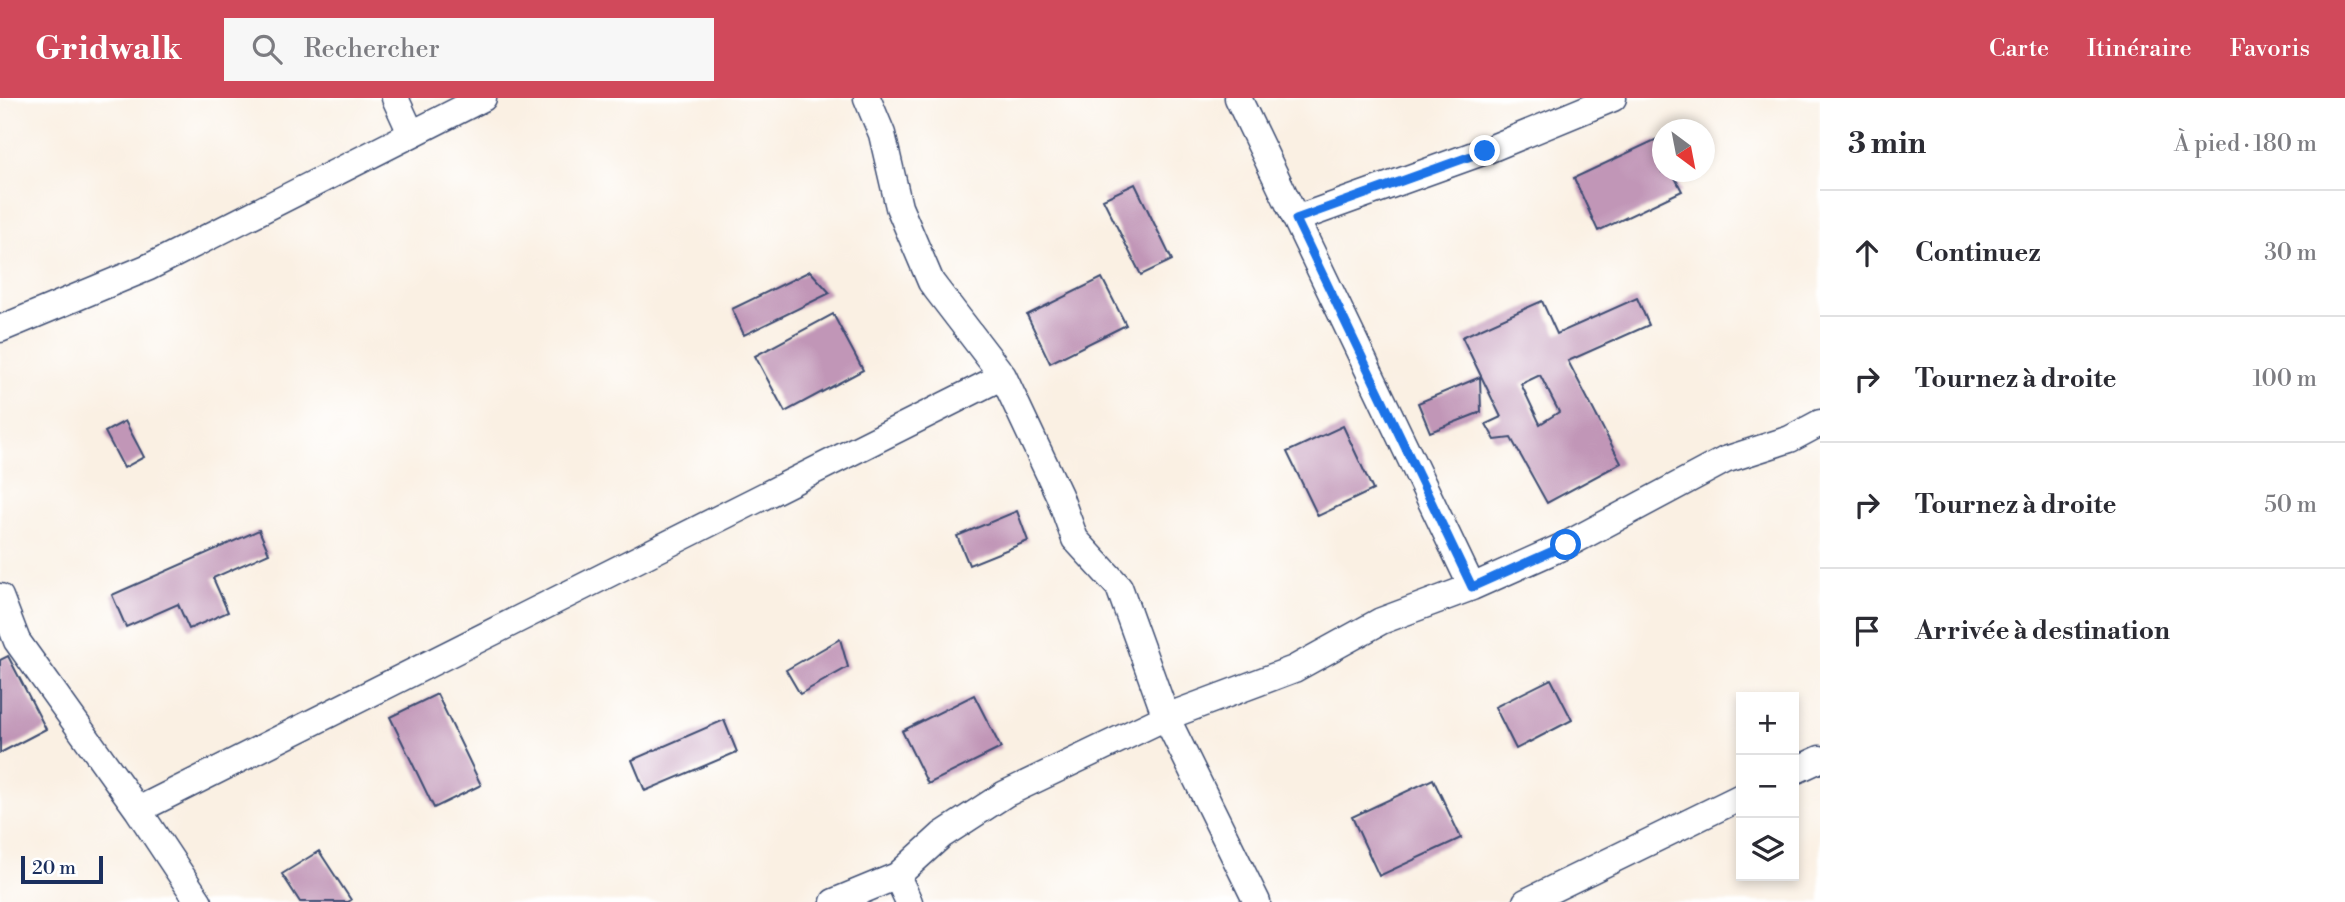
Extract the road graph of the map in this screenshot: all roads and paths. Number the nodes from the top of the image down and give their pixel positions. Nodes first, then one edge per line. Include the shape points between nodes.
1 (395, 98) edge
2 (482, 98) edge
3 (867, 98) edge
4 (1238, 98) edge
5 (1613, 98) edge
6 (411, 133) junction
7 (1296, 219) junction
8 (0, 329) edge
9 (1003, 376) junction
10 (1820, 423) edge
11 (1472, 587) junction
12 (0, 597) edge
13 (1166, 717) junction
14 (1820, 759) edge
15 (1799, 769) edge
16 (1736, 799) edge
17 (138, 810) junction
18 (897, 876) junction
19 (199, 902) edge
20 (834, 902) edge
21 (909, 902) edge
22 (1257, 902) edge
23 (1526, 902) edge

1 - 6 street
2 - 6 street
3 - 9 street via 882,134 899,207 931,282
4 - 7 street
5 - 7 street via 1485,151
6 - 8 street via 149,268
7 - 11 street
9 - 13 street via 1075,539 1119,587
9 - 17 street
10 - 11 street via 1790,439 1725,460 1566,545
11 - 13 street via 1381,621 1294,669
12 - 17 street via 17,641
13 - 18 street via 1005,794 942,835
13 - 22 street
14 - 15 street
16 - 23 street
17 - 19 street
18 - 20 street
18 - 21 street

